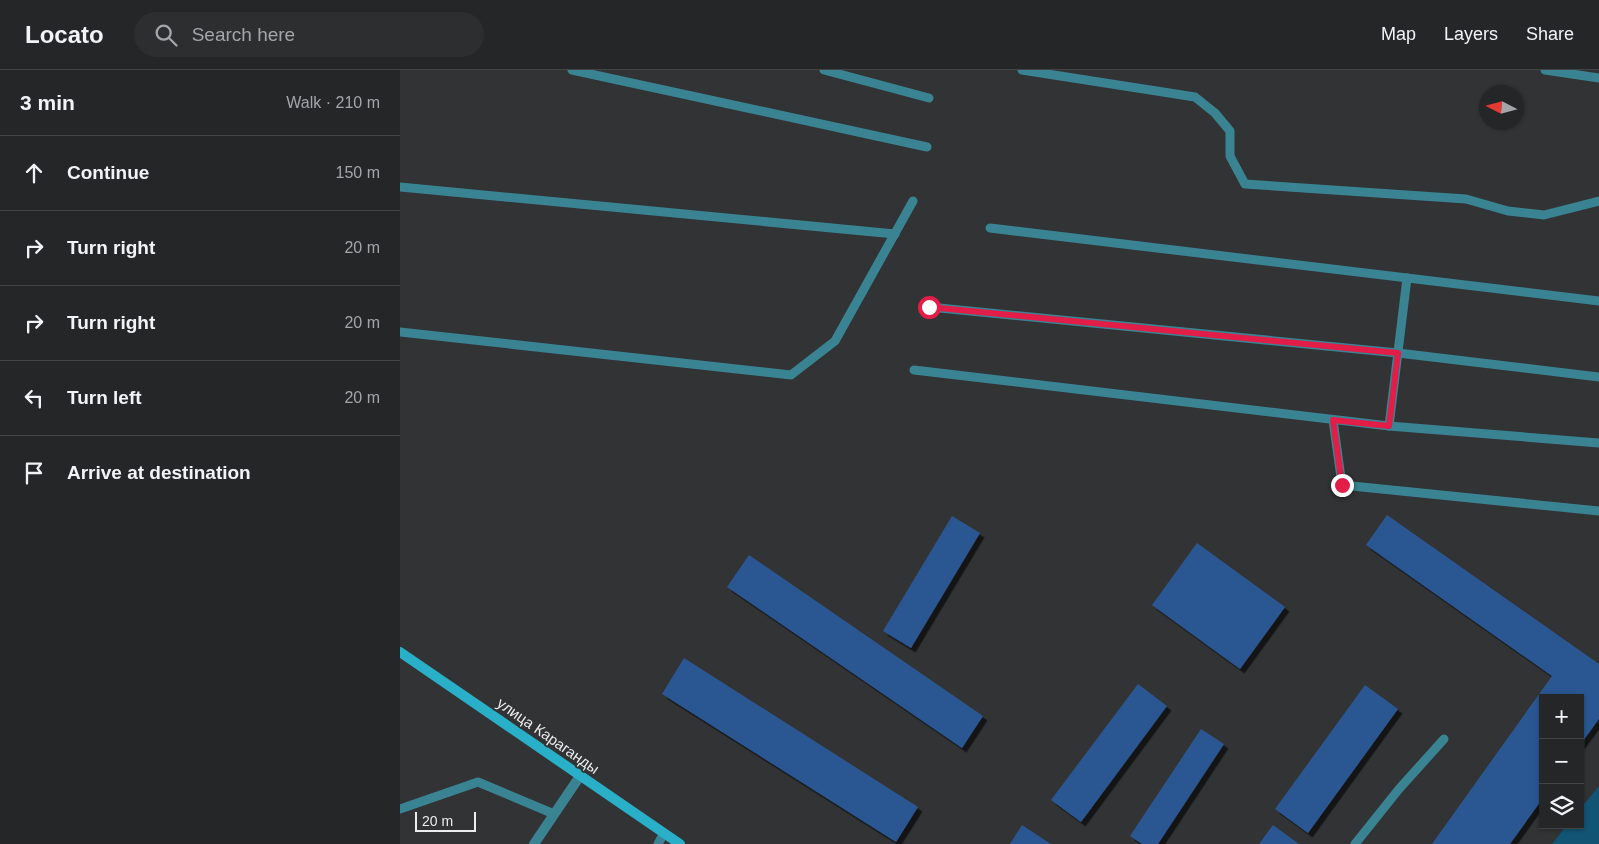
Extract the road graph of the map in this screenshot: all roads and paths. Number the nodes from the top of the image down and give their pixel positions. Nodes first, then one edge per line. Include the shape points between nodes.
1 (572, 70) edge
2 (824, 70) edge
3 (1022, 70) edge
4 (1545, 70) edge
5 (1599, 78) edge
6 (929, 98) dead end
7 (927, 147) dead end
8 (400, 187) edge
9 (913, 201) dead end
10 (1599, 201) edge
11 (990, 228) dead end
12 (895, 234) junction
13 (1407, 278) junction
14 (1599, 301) edge
15 (929, 307) dead end
16 (400, 332) edge
17 (1398, 353) junction
18 (914, 370) dead end
19 (1599, 377) edge
20 (1333, 420) junction
21 (1389, 426) junction
22 (1599, 443) edge
23 (1599, 512) edge
24 (400, 652) edge
25 (1444, 739) dead end
26 (580, 776) junction
27 (400, 809) edge
28 (554, 814) junction
29 (664, 833) junction
30 (534, 844) edge
31 (658, 844) edge
32 (680, 844) edge
33 (1355, 844) edge

1 - 7 lane
2 - 6 lane
3 - 10 lane via 1195,97 1230,131 1230,156 1245,184 1466,199 1508,211 1544,215
4 - 5 lane
8 - 12 lane
9 - 12 lane
11 - 13 lane
12 - 16 lane via 835,341 791,375
13 - 14 lane
13 - 17 lane
15 - 17 lane
17 - 19 lane
17 - 21 lane
18 - 20 lane
20 - 21 lane
20 - 23 lane via 1342,485
21 - 22 lane
24 - 26 main road, улица Караганды
25 - 33 lane
26 - 28 street
26 - 29 main road, улица Караганды
27 - 28 lane via 478,782
28 - 30 street
29 - 31 lane
29 - 32 main road, улица Караганды

